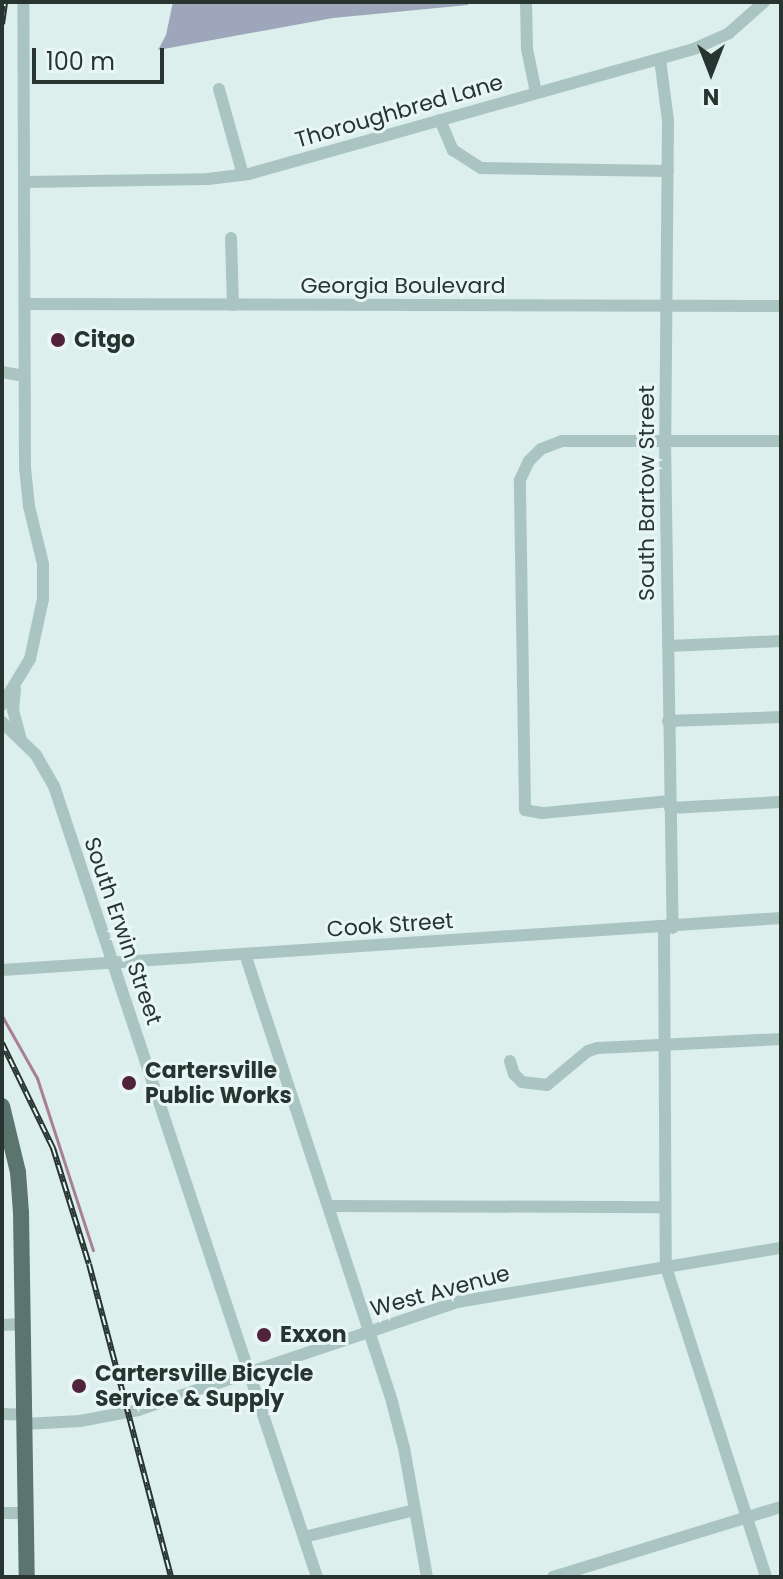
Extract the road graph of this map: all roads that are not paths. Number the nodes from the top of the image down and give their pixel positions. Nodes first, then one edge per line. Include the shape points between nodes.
1 (23, 2) edge
2 (526, 2) edge
3 (764, 2) edge
4 (660, 59) junction
5 (219, 89) dead end
6 (536, 93) junction
7 (440, 120) junction
8 (668, 171) junction
9 (243, 175) junction
10 (25, 182) junction
11 (231, 238) dead end
12 (25, 304) junction
13 (233, 305) junction
14 (668, 306) junction
15 (781, 306) edge
16 (2, 372) edge
17 (24, 376) junction
18 (665, 441) junction
19 (781, 441) edge
20 (781, 641) edge
21 (668, 646) junction
22 (16, 686) junction
23 (2, 705) edge
24 (781, 717) edge
25 (668, 721) junction
26 (2, 722) edge
27 (2, 736) edge
28 (21, 740) junction
29 (781, 802) edge
30 (670, 804) junction
31 (781, 918) edge
32 (669, 928) junction
33 (245, 954) junction
34 (114, 964) junction
35 (2, 970) edge
36 (781, 1039) edge
37 (664, 1045) junction
38 (510, 1061) dead end
39 (2, 1106) edge
40 (330, 1206) junction
41 (664, 1207) junction
42 (781, 1248) edge
43 (666, 1267) junction
44 (23, 1324) junction
45 (2, 1325) edge
46 (369, 1330) junction
47 (249, 1372) junction
48 (2, 1414) edge
49 (25, 1419) junction
50 (781, 1507) edge
51 (415, 1510) junction
52 (2, 1513) edge
53 (26, 1513) junction
54 (747, 1517) junction
55 (304, 1537) junction
56 (27, 1577) edge
57 (317, 1577) edge
58 (427, 1577) edge
59 (553, 1577) edge
60 (766, 1577) edge

1 - 10 street
2 - 6 street via 527,49
3 - 4 street, Thoroughbred Lane via 721,38
4 - 6 street, Thoroughbred Lane
4 - 8 street, South Bartow Street via 667,93
5 - 9 street
6 - 7 street, Thoroughbred Lane
7 - 8 street via 453,150 481,168
7 - 9 street, Thoroughbred Lane
8 - 14 street, South Bartow Street
9 - 10 street, Thoroughbred Lane
10 - 12 street
11 - 13 street
12 - 13 street, Georgia Boulevard
12 - 17 street
13 - 14 street, Georgia Boulevard
14 - 15 street, Georgia Boulevard
14 - 18 street, South Bartow Street
16 - 17 street
17 - 22 street via 25,482 43,564 43,599 36,643
18 - 19 street
18 - 21 street, South Bartow Street
18 - 30 street via 562,441 541,449 520,480 525,810
20 - 21 street
21 - 25 street, South Bartow Street
22 - 23 street
22 - 28 street via 13,717
24 - 25 street
25 - 30 street, South Bartow Street
26 - 28 street, South Erwin Street
27 - 28 street
28 - 34 street, South Erwin Street via 51,779
29 - 30 street
30 - 32 street, South Bartow Street
31 - 32 street, Cook Street
32 - 33 street, Cook Street
32 - 37 street, South Bartow Street
33 - 34 street, Cook Street
33 - 40 street
34 - 35 street, Cook Street
34 - 47 street, South Erwin Street
36 - 37 street
37 - 38 street via 588,1051 547,1085 522,1082
37 - 41 street, South Bartow Street
39 - 44 main road via 20,1191
40 - 41 street
40 - 46 street
41 - 43 street, South Bartow Street
42 - 43 street, West Avenue
43 - 46 street, West Avenue via 471,1299
43 - 54 street, South Bartow Street
44 - 45 street
44 - 49 main road
46 - 47 street, West Avenue
46 - 51 street via 401,1433
47 - 49 street, West Avenue via 127,1413 80,1421
47 - 55 street, South Erwin Street
48 - 49 street, West Avenue
49 - 53 main road
50 - 54 street
51 - 55 street
51 - 58 street
52 - 53 street
53 - 56 main road
54 - 59 street
54 - 60 street, South Bartow Street
55 - 57 street, South Erwin Street

